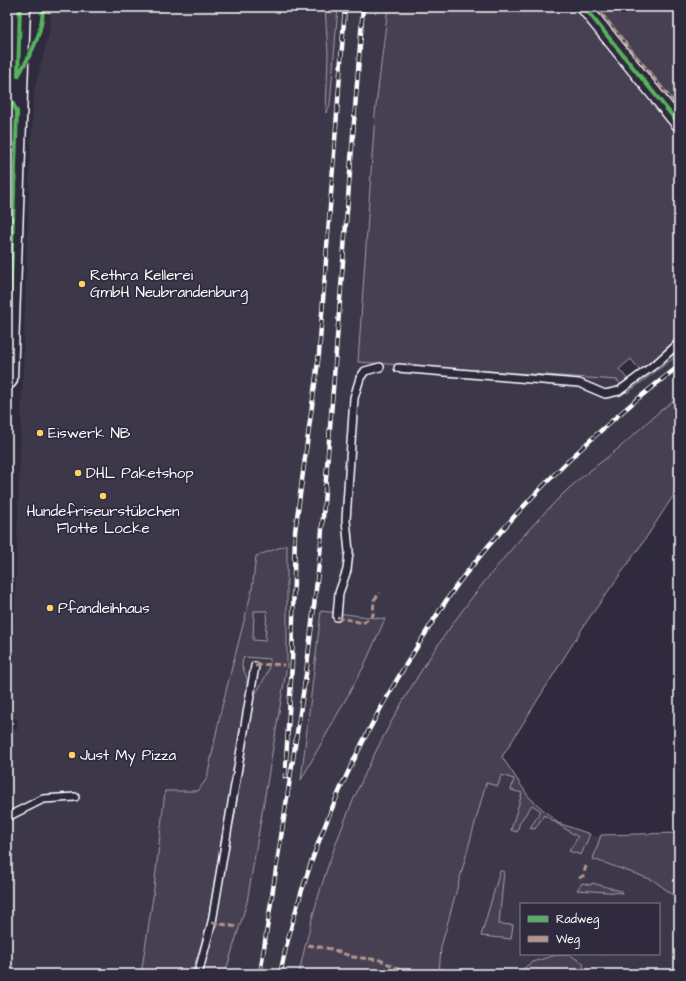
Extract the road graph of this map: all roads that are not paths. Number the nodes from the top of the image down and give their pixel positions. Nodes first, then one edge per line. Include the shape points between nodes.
1 (20, 7) edge
2 (584, 7) edge
3 (679, 124) edge
4 (679, 343) edge
5 (380, 367) dead end
6 (398, 368) dead end
7 (7, 379) edge
8 (337, 617) dead end
9 (255, 666) dead end
10 (75, 797) dead end
11 (7, 817) edge
12 (198, 974) edge

1 - 7 main road
2 - 3 street
4 - 6 lane via 625,388 604,394 579,383
5 - 8 lane via 365,371 354,398 346,520 349,552 347,570 339,593
9 - 12 lane via 212,922
10 - 11 lane via 43,799

